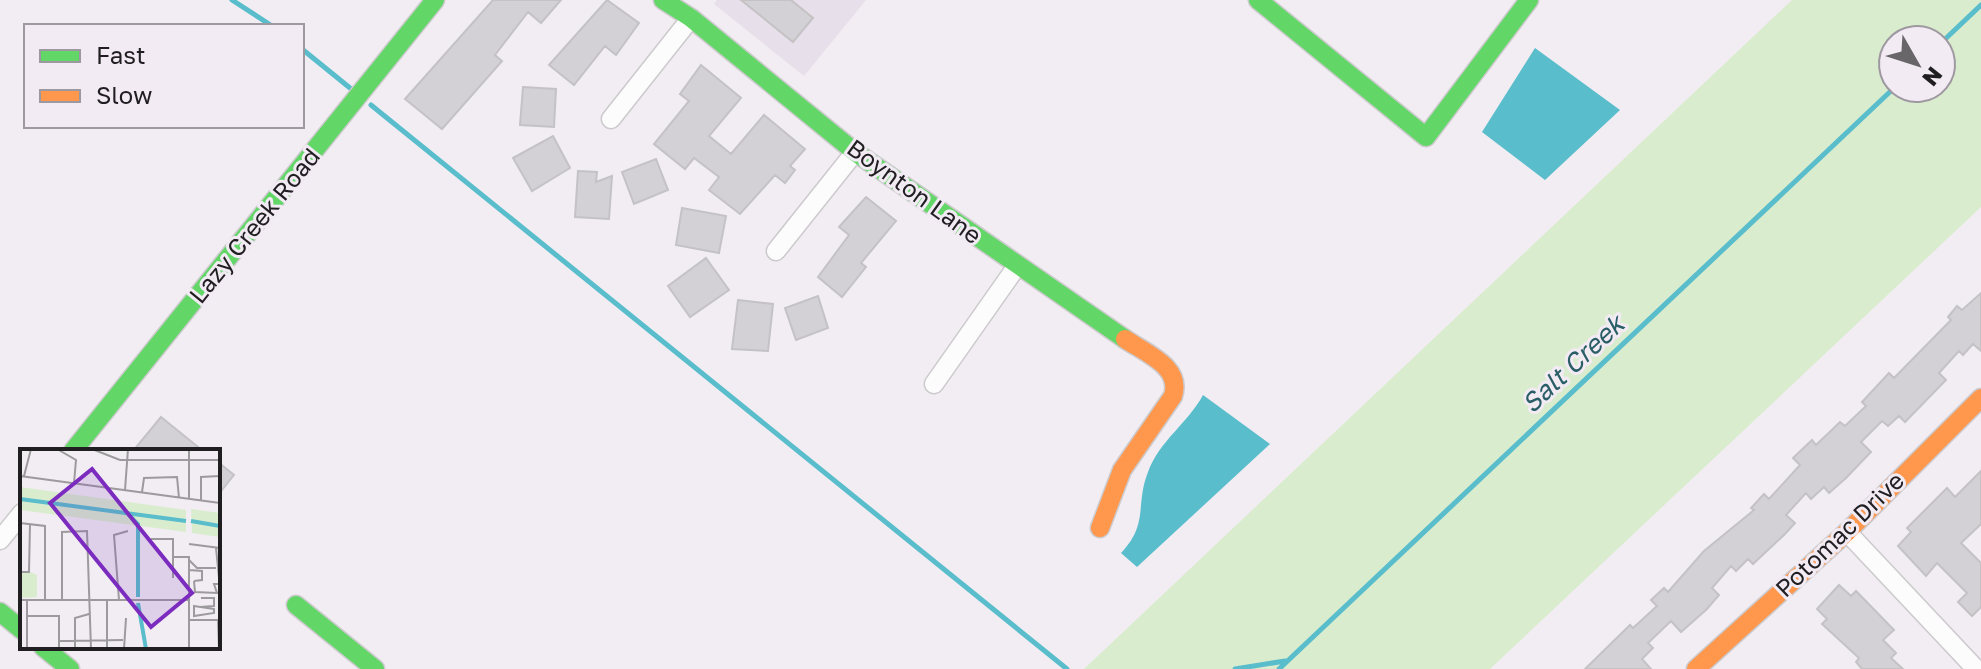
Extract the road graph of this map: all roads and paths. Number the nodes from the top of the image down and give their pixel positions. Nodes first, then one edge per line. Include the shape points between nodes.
1 (435, 0) edge
2 (663, 0) edge
3 (1529, 0) edge
4 (1267, 3) edge
5 (691, 18) junction
6 (611, 119) dead end
7 (855, 152) junction
8 (776, 251) dead end
9 (1017, 266) junction
10 (934, 384) dead end
11 (1981, 398) edge
12 (75, 449) edge
13 (20, 515) edge
14 (1100, 528) dead end
15 (1847, 532) junction
16 (0, 540) edge
17 (296, 605) dead end
18 (0, 612) edge
19 (20, 628) edge
20 (45, 649) edge
21 (70, 669) edge
22 (375, 669) edge
23 (1696, 669) edge
24 (1976, 669) edge

1 - 12 street, Lazy Creek Road
2 - 5 street, Boynton Lane
3 - 4 street via 1426,137
5 - 6 street
5 - 7 street, Boynton Lane
7 - 8 street
7 - 9 street, Boynton Lane
9 - 10 street
9 - 14 street, Boynton Lane via 1173,372 1177,383 1122,470
11 - 15 street, Potomac Drive
13 - 16 street
15 - 23 street, Potomac Drive
15 - 24 street
17 - 22 street
18 - 19 street
20 - 21 street

